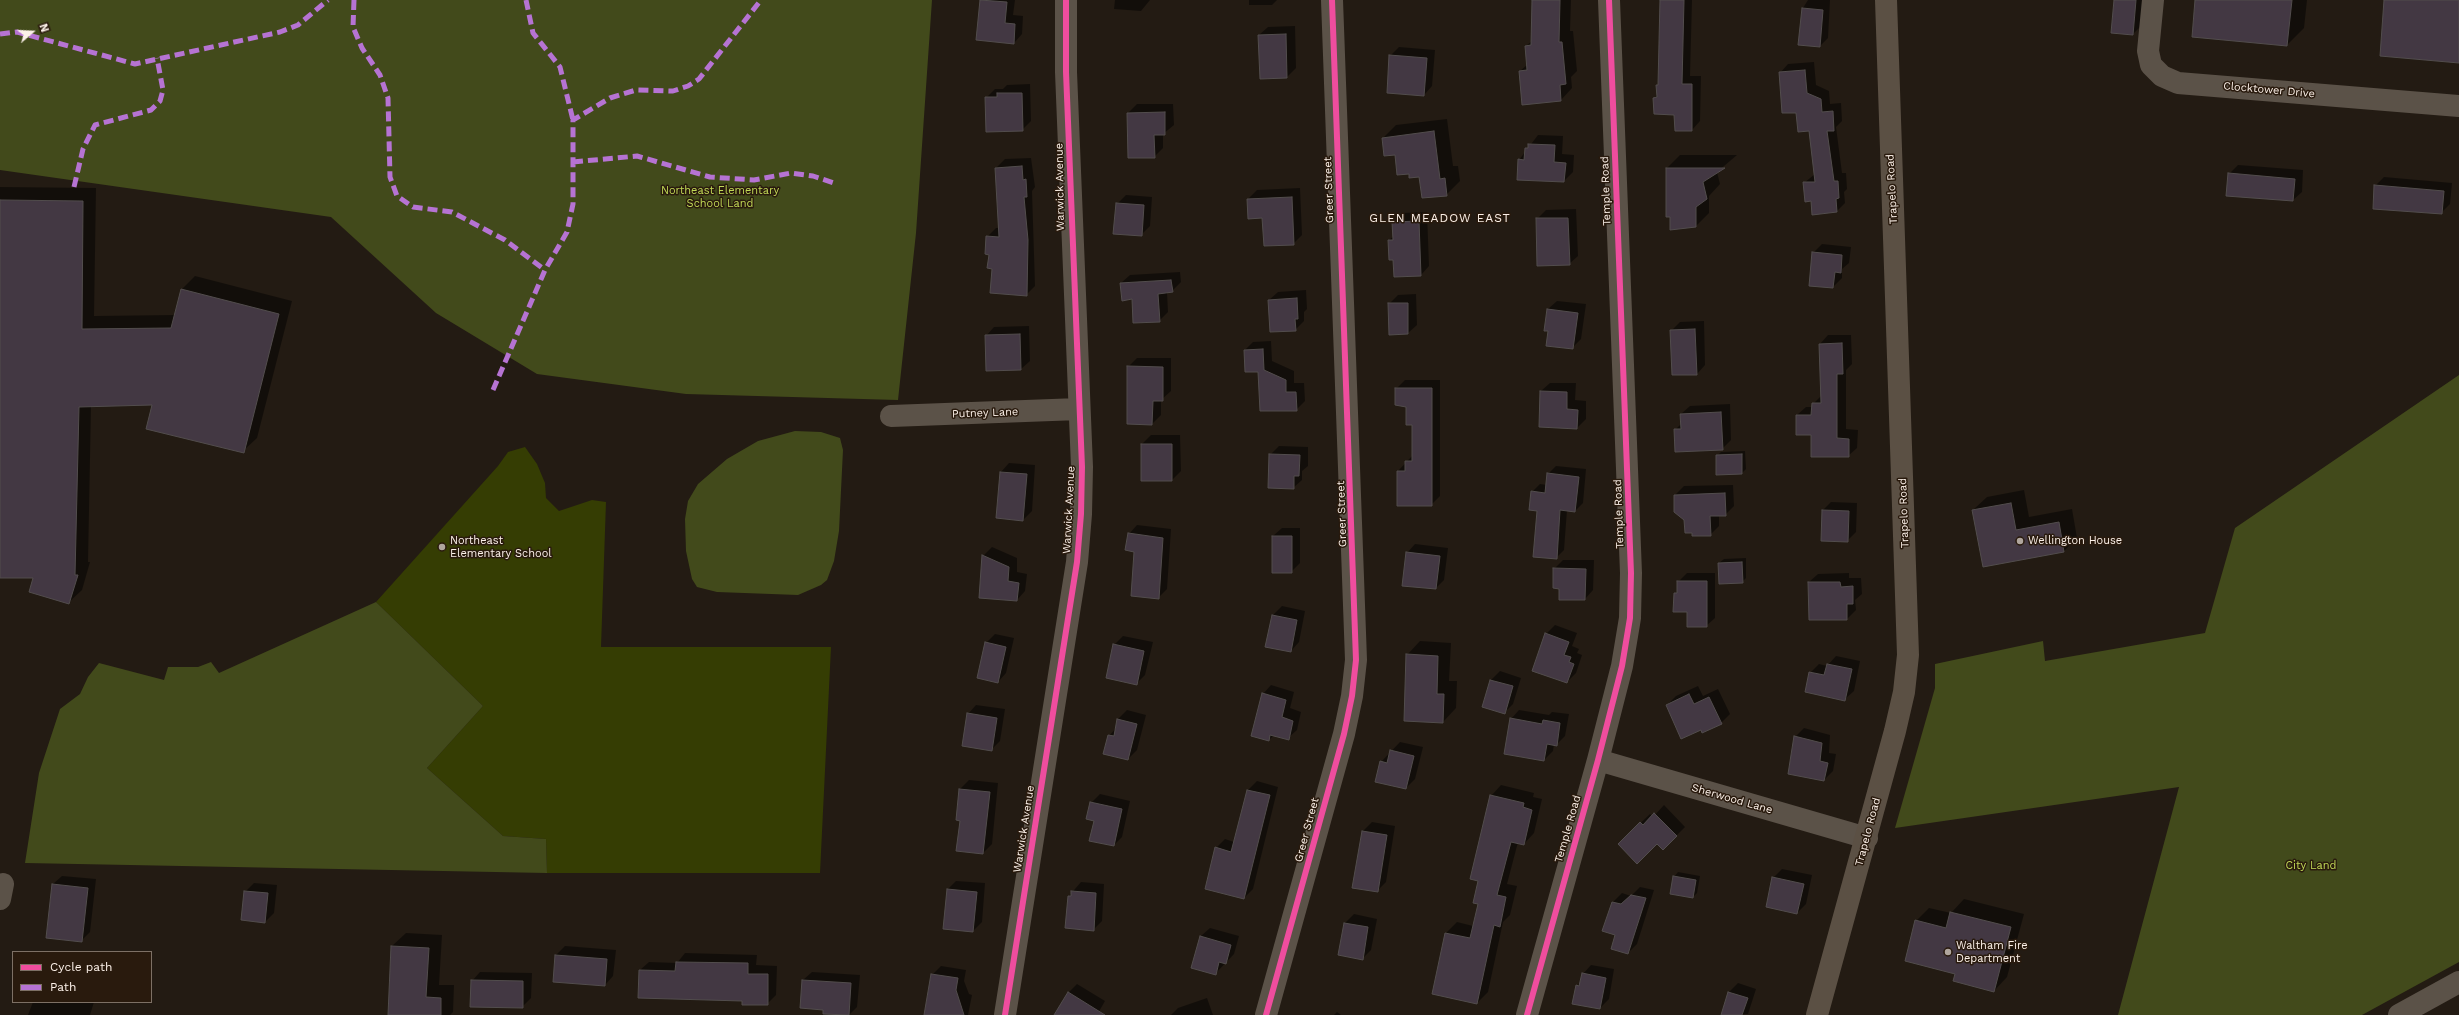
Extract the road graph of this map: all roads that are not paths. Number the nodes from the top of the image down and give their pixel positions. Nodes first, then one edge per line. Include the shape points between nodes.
1 (1066, 0) edge
2 (1332, 0) edge
3 (1609, 0) edge
4 (1886, 0) edge
5 (2153, 0) edge
6 (2459, 106) edge
7 (1079, 409) junction
8 (890, 416) dead end
9 (1598, 760) junction
10 (1867, 838) junction
11 (2459, 982) edge
12 (1005, 1015) edge
13 (1266, 1015) edge
14 (1527, 1015) edge
15 (1817, 1015) edge
16 (2399, 1015) edge

1 - 7 street, Warwick Avenue via 1066,72
2 - 13 street, Greer Street via 1356,660 1344,734
3 - 9 street, Temple Road via 1631,573 1630,618 1622,666
4 - 10 main road, Trapelo Road via 1908,655 1904,692
5 - 6 street, Clocktower Drive via 2148,51 2151,65 2162,76 2178,83
7 - 8 street, Putney Lane
7 - 12 street, Warwick Avenue via 1082,467 1077,562
9 - 10 street, Sherwood Lane
9 - 14 street, Temple Road
10 - 15 main road, Trapelo Road
11 - 16 street

